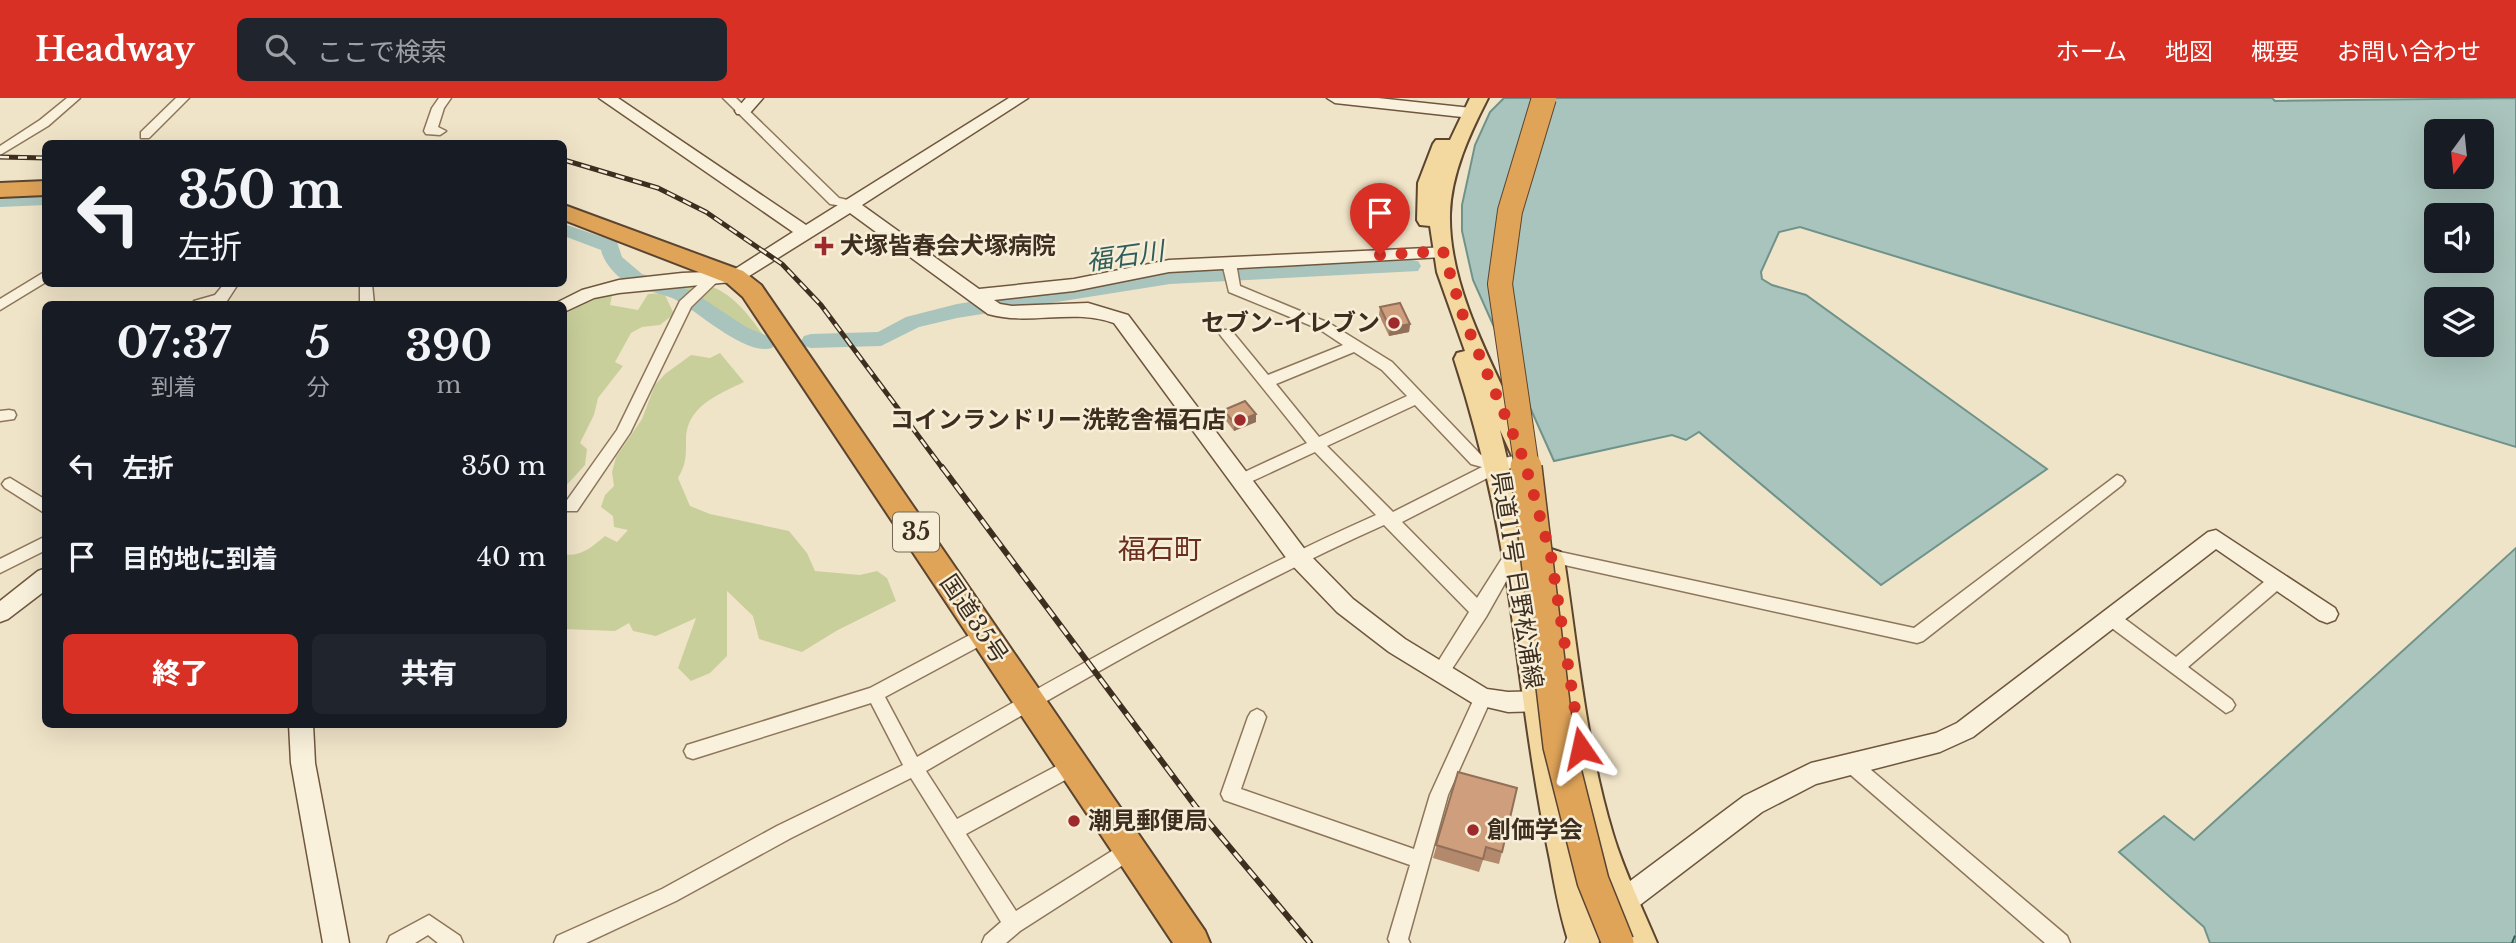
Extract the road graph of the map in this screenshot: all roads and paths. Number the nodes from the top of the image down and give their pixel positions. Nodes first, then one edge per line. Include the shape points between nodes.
1 (74, 98) edge
2 (183, 98) edge
3 (445, 98) edge
4 (607, 98) edge
5 (729, 98) edge
6 (755, 98) edge
7 (1020, 98) edge
8 (1335, 98) edge
9 (1544, 98) edge
10 (1467, 105) edge
11 (743, 111) junction
12 (440, 131) dead end
13 (145, 135) dead end
14 (3, 149) edge
15 (42, 188) edge
16 (0, 190) edge
17 (851, 205) junction
18 (567, 213) edge
19 (805, 232) junction
20 (1437, 252) junction
21 (1231, 271) junction
22 (726, 277) junction
23 (42, 278) edge
24 (974, 296) junction
25 (0, 305) edge
26 (567, 305) edge
27 (1226, 333) dead end
28 (1356, 345) junction
29 (1266, 382) junction
30 (1418, 397) junction
31 (1318, 446) junction
32 (1524, 460) junction
33 (1499, 465) junction
34 (1241, 480) junction
35 (2117, 481) dead end
36 (10, 484) dead end
37 (42, 505) edge
38 (571, 507) dead end
39 (1390, 521) junction
40 (42, 544) edge
41 (1517, 549) junction
42 (1551, 556) junction
43 (1298, 557) junction
44 (0, 567) edge
45 (42, 580) edge
46 (2278, 580) junction
47 (1480, 612) junction
48 (0, 613) edge
49 (2327, 614) dead end
50 (2111, 618) junction
51 (985, 635) junction
52 (2176, 667) junction
53 (1440, 673) junction
54 (875, 694) junction
55 (1483, 697) junction
56 (1031, 701) junction
57 (1537, 701) junction
58 (1572, 701) junction
59 (2226, 705) dead end
60 (1257, 717) dead end
61 (301, 728) edge
62 (693, 751) dead end
63 (1851, 764) junction
64 (1072, 767) junction
65 (914, 768) junction
66 (953, 831) junction
67 (1130, 850) junction
68 (1421, 860) junction
69 (1623, 902) junction
70 (1013, 924) junction
71 (1582, 942) edge
72 (336, 943) edge
73 (397, 943) edge
74 (453, 943) edge
75 (565, 943) edge
76 (992, 943) edge
77 (1193, 943) edge
78 (1400, 943) edge
79 (1618, 943) edge
80 (1642, 943) edge
81 (2060, 943) edge

1 - 14 street
2 - 13 street
3 - 12 street via 430,131
4 - 19 street
5 - 11 street
6 - 11 street
7 - 17 street
8 - 10 street
9 - 79 highway, bridge via 1508,208 1500,284 1533,513 1559,746 1593,881
10 - 20 main road, 県道11号 日野松浦線 via 1428,183 1426,209
11 - 17 street via 835,201
15 - 16 highway
17 - 19 street
17 - 24 street
18 - 22 highway, 国道35号 / 35
19 - 22 street
20 - 21 street
20 - 32 main road, 県道11号 日野松浦線
20 - 33 main road, 県道11号 日野松浦線 via 1439,289
21 - 24 street via 1169,266 1074,285
21 - 28 street via 1234,289 1324,326
22 - 26 street via 589,294
22 - 38 street via 691,300 623,433
22 - 51 highway, 国道35号 / 35 via 752,291 771,317
23 - 25 street
24 - 34 street via 995,310 1011,313 1086,307 1121,319
27 - 29 street
28 - 29 street
28 - 30 street via 1387,366
29 - 31 street
30 - 31 street
30 - 33 street via 1476,460
31 - 34 street
31 - 39 street
32 - 33 street
32 - 42 main road, 県道11号 日野松浦線
33 - 39 street
33 - 41 main road, 県道11号 日野松浦線
34 - 43 street
35 - 42 street via 1917,636
36 - 37 street
39 - 43 street via 1383,519
39 - 47 street
40 - 44 street
41 - 47 street
41 - 57 main road, 県道11号 日野松浦線
42 - 58 main road, 県道11号 日野松浦線
43 - 53 street via 1354,615
43 - 56 street
45 - 48 street
46 - 49 street
46 - 50 street via 2216,538
46 - 52 street
47 - 53 street
50 - 52 street
50 - 63 street via 1965,730 1940,742
51 - 54 street
51 - 56 highway, 国道35号 / 35
52 - 59 street
53 - 55 street
54 - 62 street
54 - 65 street
55 - 57 street
55 - 68 street via 1439,795
56 - 64 highway, 国道35号 / 35
56 - 65 street
57 - 58 street
57 - 71 main road, 県道11号 日野松浦線 via 1552,808
58 - 69 main road, 県道11号 日野松浦線 via 1594,818
60 - 68 street via 1230,794
61 - 72 street via 303,763
63 - 69 street via 1811,774 1753,804
63 - 81 street
64 - 66 street
64 - 67 highway, 国道35号 / 35
65 - 66 street
65 - 75 street via 669,895
66 - 70 street
67 - 70 street
67 - 77 highway, 国道35号 / 35
68 - 78 street
69 - 71 street
69 - 80 main road, 県道11号 日野松浦線
70 - 76 street
73 - 74 street via 429,924

